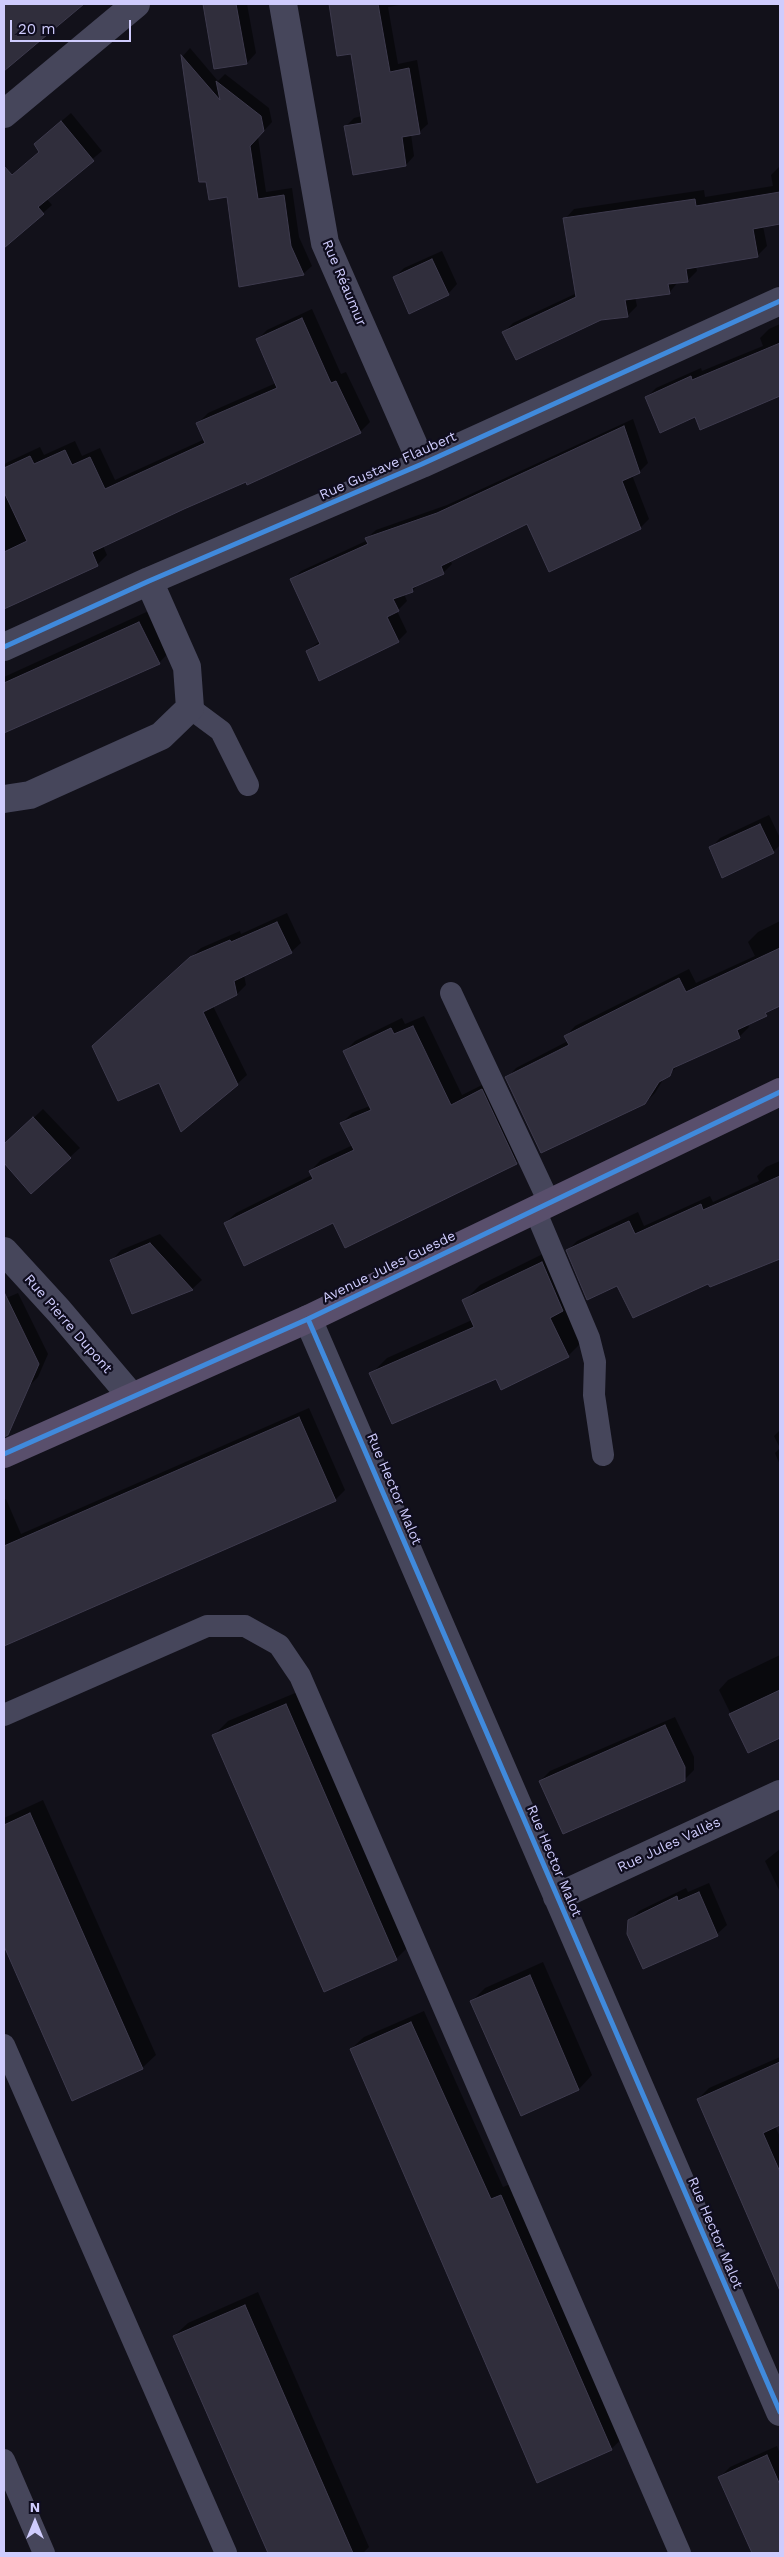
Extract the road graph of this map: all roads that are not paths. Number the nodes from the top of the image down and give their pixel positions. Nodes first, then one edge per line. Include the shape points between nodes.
1 (136, 4) edge
2 (283, 4) edge
3 (4, 114) edge
4 (780, 301) edge
5 (422, 464) junction
6 (149, 581) junction
7 (4, 647) edge
8 (190, 708) junction
9 (248, 785) dead end
10 (4, 799) edge
11 (451, 993) dead end
12 (780, 1092) edge
13 (542, 1206) junction
14 (4, 1251) edge
15 (308, 1319) junction
16 (132, 1397) junction
17 (4, 1454) edge
18 (603, 1455) dead end
19 (4, 1715) edge
20 (780, 1794) edge
21 (557, 1897) junction
22 (4, 2045) edge
23 (780, 2412) edge
24 (4, 2460) edge
25 (44, 2553) edge
26 (226, 2553) edge
27 (680, 2553) edge

1 - 3 street
2 - 5 street, Rue Réaumur via 325,242
4 - 5 street, Rue Gustave Flaubert
5 - 6 street, Rue Gustave Flaubert
6 - 7 street, Rue Gustave Flaubert
6 - 8 street via 187,667
8 - 9 lane via 221,731
8 - 10 street via 161,736 30,795
11 - 13 lane
12 - 13 main road, Avenue Jules Guesde
13 - 15 main road, Avenue Jules Guesde
13 - 18 lane via 595,1362 594,1395
14 - 16 street, Rue Pierre Dupont
15 - 16 main road, Avenue Jules Guesde
15 - 21 street, Rue Hector Malot
16 - 17 main road, Avenue Jules Guesde
19 - 27 lane via 207,1626 245,1626 278,1645 300,1676
20 - 21 street, Rue Jules Vallès
21 - 23 street, Rue Hector Malot
22 - 26 lane
24 - 25 lane

